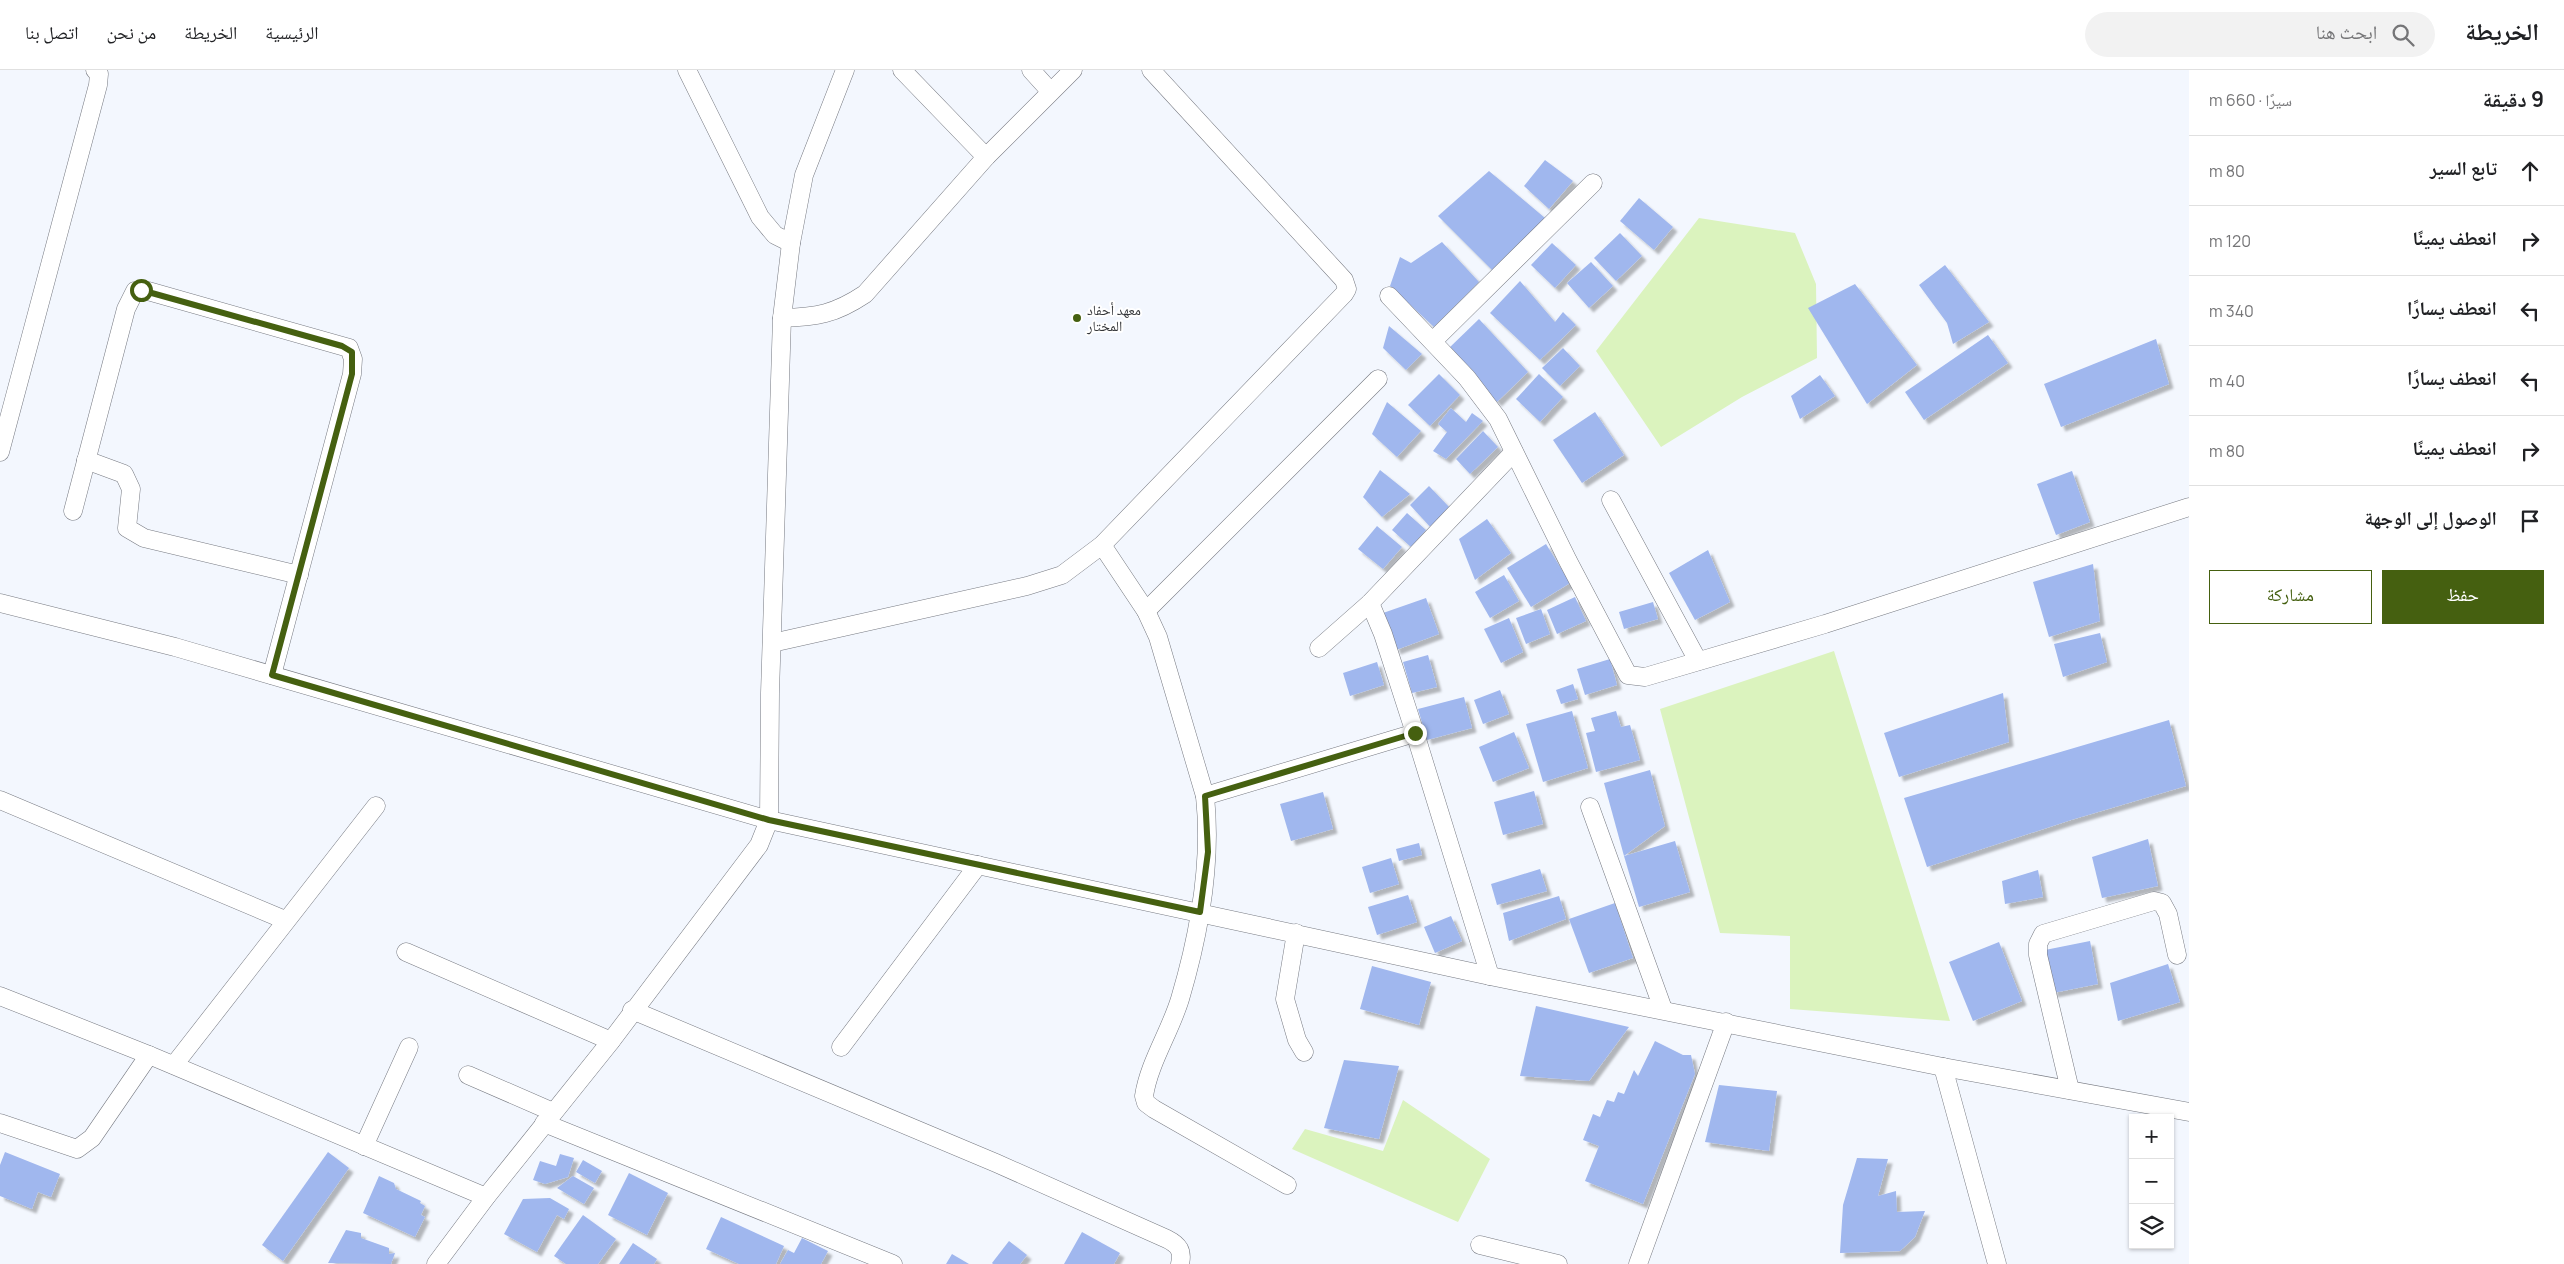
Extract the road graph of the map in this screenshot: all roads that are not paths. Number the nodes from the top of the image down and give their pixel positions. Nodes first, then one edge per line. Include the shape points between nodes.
1 (95, 70) edge
2 (687, 70) edge
3 (845, 70) edge
4 (902, 70) edge
5 (1031, 70) edge
6 (1073, 70) edge
7 (1151, 70) edge
8 (1050, 90) junction
9 (986, 158) junction
10 (1593, 183) dead end
11 (791, 243) junction
12 (1389, 296) dead end
13 (782, 318) junction
14 (1433, 341) junction
15 (1378, 379) dead end
16 (0, 452) edge
17 (1514, 452) junction
18 (86, 460) junction
19 (1611, 500) dead end
20 (2189, 507) edge
21 (73, 511) dead end
22 (1102, 545) junction
23 (299, 575) junction
24 (0, 603) edge
25 (1370, 603) junction
26 (1146, 611) junction
27 (772, 643) junction
28 (1319, 648) dead end
29 (1698, 661) junction
30 (272, 675) junction
31 (1415, 733) junction
32 (1205, 796) junction
33 (0, 800) edge
34 (376, 806) dead end
35 (1590, 807) dead end
36 (769, 820) junction
37 (978, 865) junction
38 (1200, 912) junction
39 (285, 920) junction
40 (1296, 933) junction
41 (406, 952) dead end
42 (2177, 955) dead end
43 (1490, 976) junction
44 (0, 996) edge
45 (1663, 1009) junction
46 (632, 1010) junction
47 (1726, 1022) junction
48 (611, 1041) junction
49 (409, 1047) dead end
50 (841, 1047) dead end
51 (1304, 1052) dead end
52 (149, 1055) junction
53 (174, 1066) junction
54 (1943, 1066) junction
55 (468, 1075) dead end
56 (2070, 1090) junction
57 (2189, 1112) edge
58 (549, 1118) junction
59 (0, 1123) edge
60 (364, 1146) junction
61 (1287, 1185) dead end
62 (486, 1197) junction
63 (1480, 1245) dead end
64 (436, 1264) edge
65 (893, 1264) edge
66 (1180, 1264) edge
67 (1558, 1264) edge
68 (1638, 1264) edge
69 (1997, 1264) edge

1 - 16 street via 99,74 98,85
2 - 11 street via 760,217 774,235
3 - 11 street via 804,176
4 - 9 street
5 - 8 street
6 - 8 street
7 - 22 street via 1344,280 1347,289
8 - 9 street
9 - 13 street via 865,294 844,308 816,317
10 - 14 street
11 - 13 street
12 - 14 street
13 - 27 street
14 - 17 street via 1488,404
15 - 26 street
17 - 25 street
17 - 29 street via 1628,675 1645,677
18 - 21 street
18 - 23 street via 124,474 132,489 127,528 144,538
18 - 23 street via 126,308 135,291 148,291 349,348 353,359 352,374
19 - 29 street
20 - 29 street via 1825,624
22 - 26 street
22 - 27 street via 1062,575 1047,581
23 - 30 street
24 - 30 street
25 - 28 street
25 - 31 street
26 - 32 street via 1170,670
27 - 36 street
30 - 36 street
31 - 32 street
31 - 43 street
32 - 38 street via 1208,852
33 - 39 street
34 - 39 street
35 - 45 street
36 - 37 street
36 - 46 street via 759,845
37 - 38 street
37 - 50 street
38 - 40 street
38 - 61 street via 1180,999 1145,1089 1146,1104
39 - 53 street
40 - 43 street
40 - 51 street via 1284,999
41 - 48 street
42 - 56 street via 2168,914 2162,904 2154,901 2043,934 2038,944 2038,955
43 - 45 street
44 - 52 street
45 - 47 street
46 - 48 street
46 - 66 street via 1168,1239 1181,1250
47 - 54 street
47 - 68 street
48 - 58 street
49 - 60 street
52 - 53 street
52 - 59 street via 92,1138 77,1149
53 - 60 street
54 - 56 street
54 - 69 street
55 - 58 street
56 - 57 street
58 - 62 street
58 - 65 street
60 - 62 street
62 - 64 street
63 - 67 street

